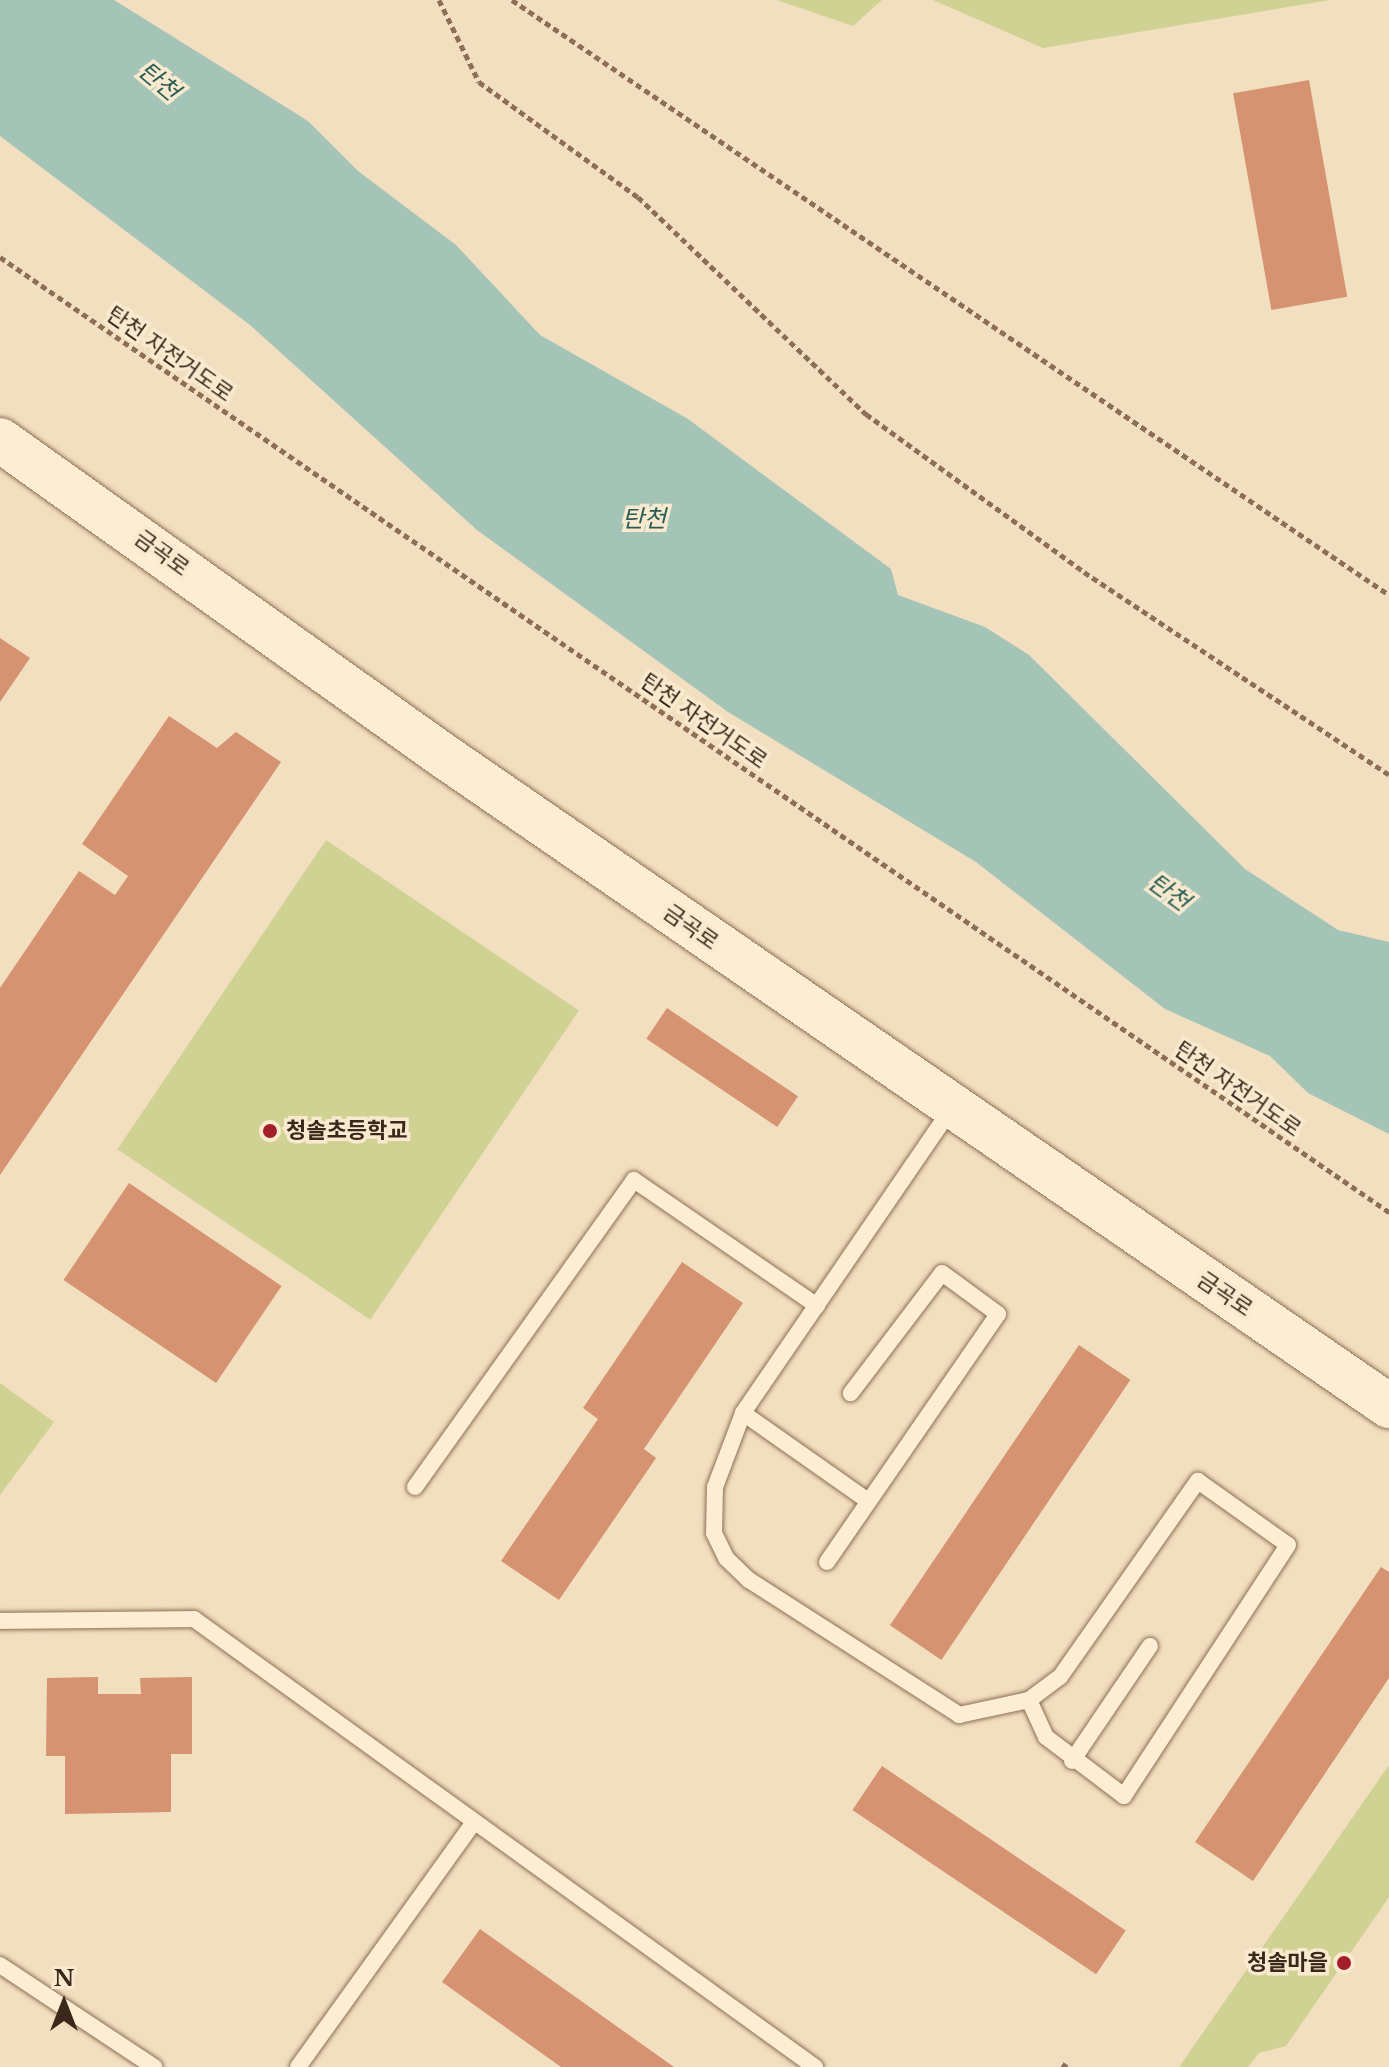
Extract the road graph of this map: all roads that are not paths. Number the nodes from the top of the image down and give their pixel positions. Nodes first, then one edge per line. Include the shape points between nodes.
1 (0, 440) edge
2 (952, 1108) junction
3 (817, 1306) junction
4 (851, 1393) dead end
5 (1389, 1406) edge
6 (743, 1413) junction
7 (415, 1487) dead end
8 (868, 1501) junction
9 (827, 1562) dead end
10 (0, 1621) edge
11 (1150, 1646) dead end
12 (1029, 1700) junction
13 (1072, 1761) junction
14 (474, 1822) junction
15 (0, 1965) edge
16 (154, 2067) edge
17 (298, 2067) edge
18 (815, 2067) edge

1 - 2 main road, 금곡로
2 - 3 lane
2 - 5 main road, 금곡로
3 - 6 lane
3 - 7 lane via 634,1180
4 - 8 lane via 942,1273 998,1314
6 - 8 lane
6 - 12 lane via 715,1487 714,1533 738,1569 959,1715
8 - 9 lane
10 - 14 lane via 194,1619
11 - 13 lane
12 - 13 lane via 1046,1737
12 - 13 lane via 1060,1677 1198,1481 1288,1545 1124,1796
14 - 17 lane
14 - 18 lane
15 - 16 lane

